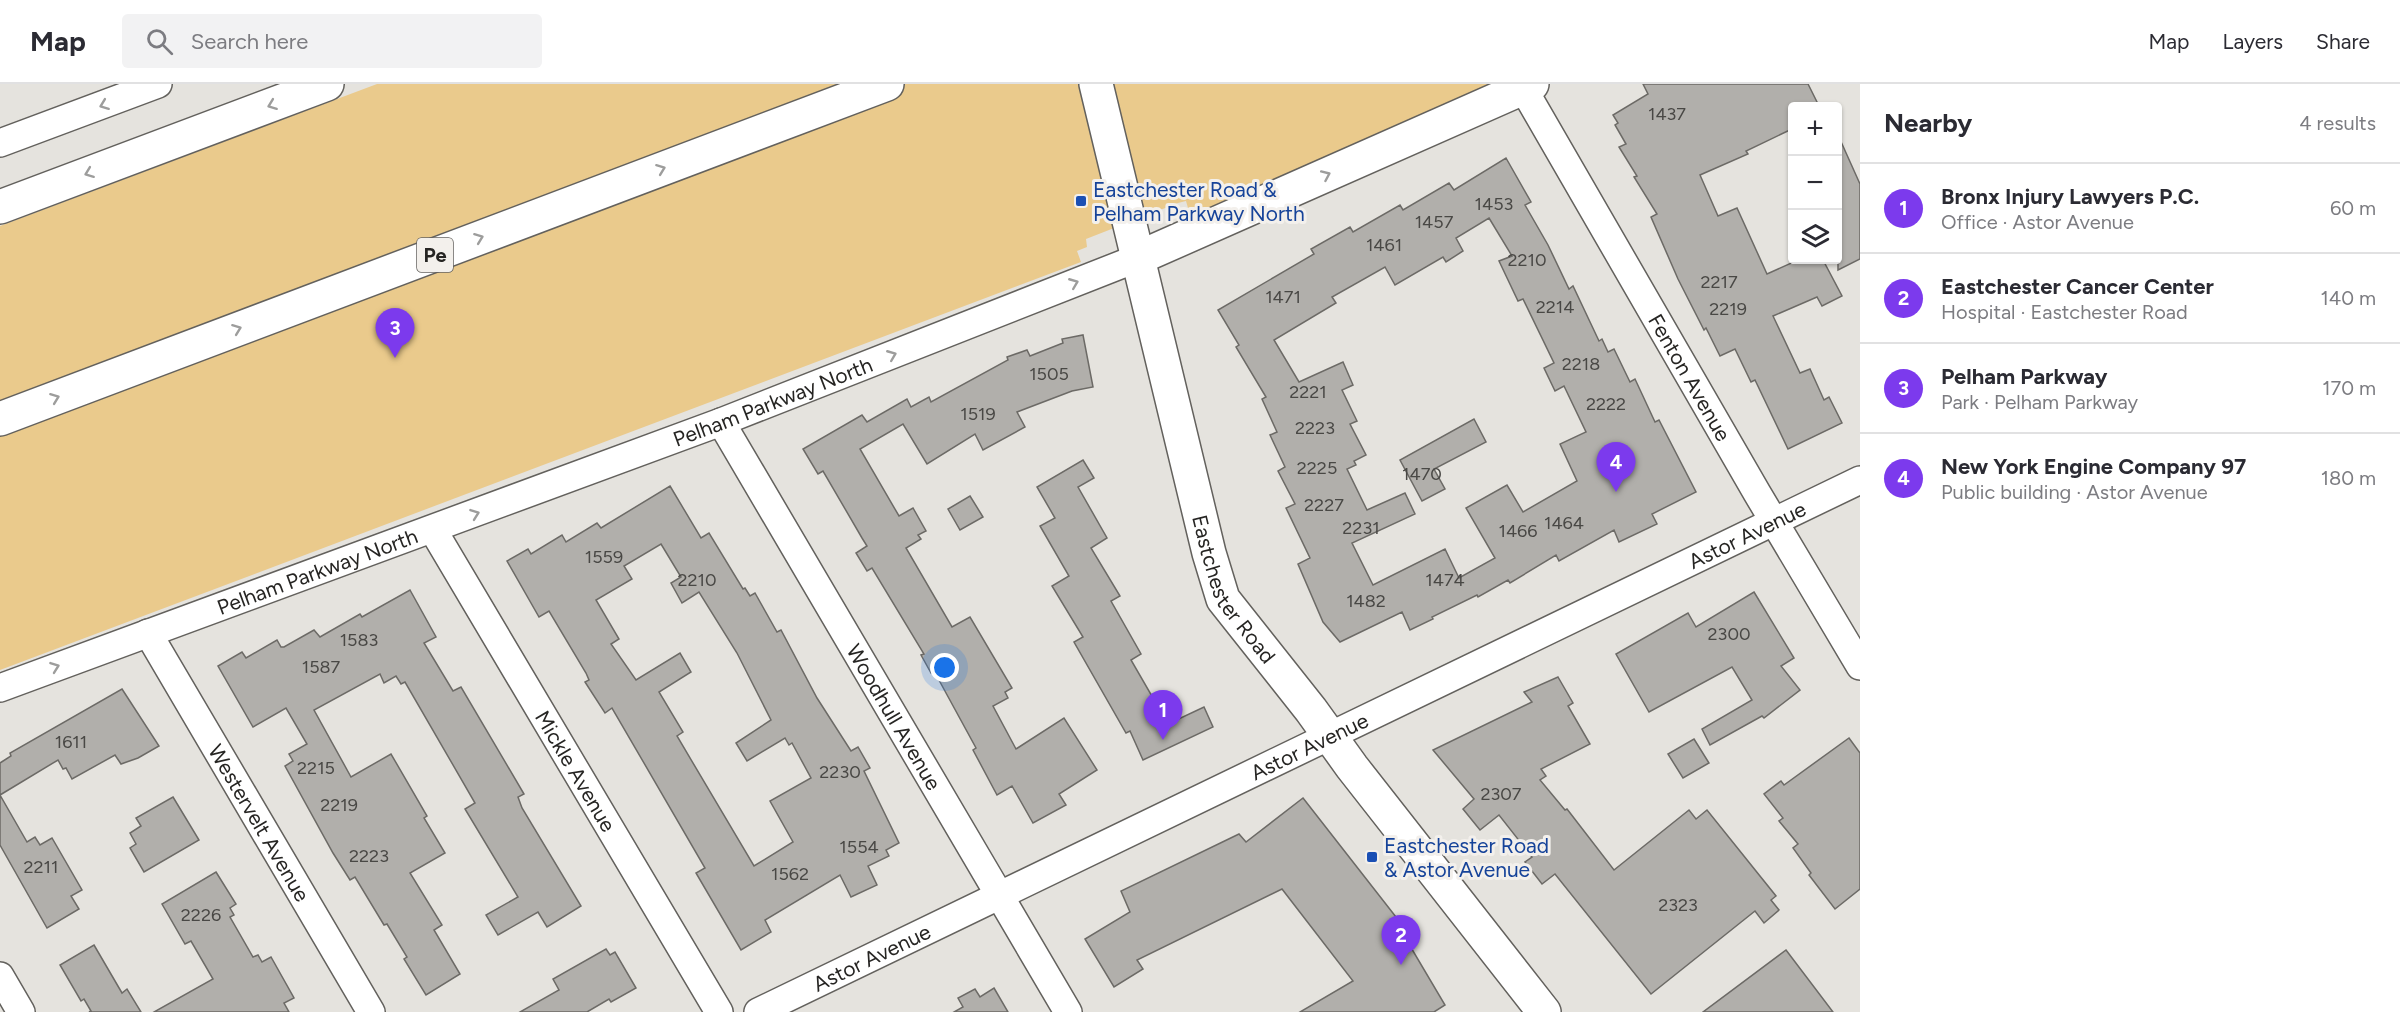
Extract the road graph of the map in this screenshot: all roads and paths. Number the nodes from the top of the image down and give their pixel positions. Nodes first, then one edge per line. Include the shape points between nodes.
1 (158, 84) edge
2 (327, 84) edge
3 (887, 84) edge
4 (1096, 84) edge
5 (1527, 86) edge
6 (0, 143) edge
7 (0, 207) edge
8 (1138, 258) junction
9 (0, 419) edge
10 (721, 422) junction
11 (1860, 480) edge
12 (1774, 522) junction
13 (433, 530) junction
14 (148, 633) junction
15 (1860, 666) edge
16 (0, 687) edge
17 (1328, 736) junction
18 (999, 896) junction
19 (0, 976) edge
20 (21, 1012) edge
21 (371, 1012) edge
22 (719, 1012) edge
23 (758, 1012) edge
24 (1068, 1012) edge
25 (1544, 1012) edge

1 -> 6 street
2 -> 7 main road
9 -> 3 main road, Pe
4 - 8 main road, Eastchester Road
8 -> 5 main road, Pelham Parkway North
5 - 12 street, Fenton Avenue
10 -> 8 street, Pelham Parkway North
8 - 17 main road, Eastchester Road via 1223,599
13 -> 10 street, Pelham Parkway North
10 - 18 street, Woodhull Avenue
11 - 12 street, Astor Avenue
12 - 15 street, Fenton Avenue
12 - 17 street, Astor Avenue
13 - 14 street, Pelham Parkway North
13 - 22 street, Mickle Avenue
16 -> 14 street, Pelham Parkway North
14 - 21 street, Westervelt Avenue
17 - 18 street, Astor Avenue
17 - 25 main road, Eastchester Road
18 - 23 street, Astor Avenue
18 - 24 street, Woodhull Avenue
19 - 20 street

